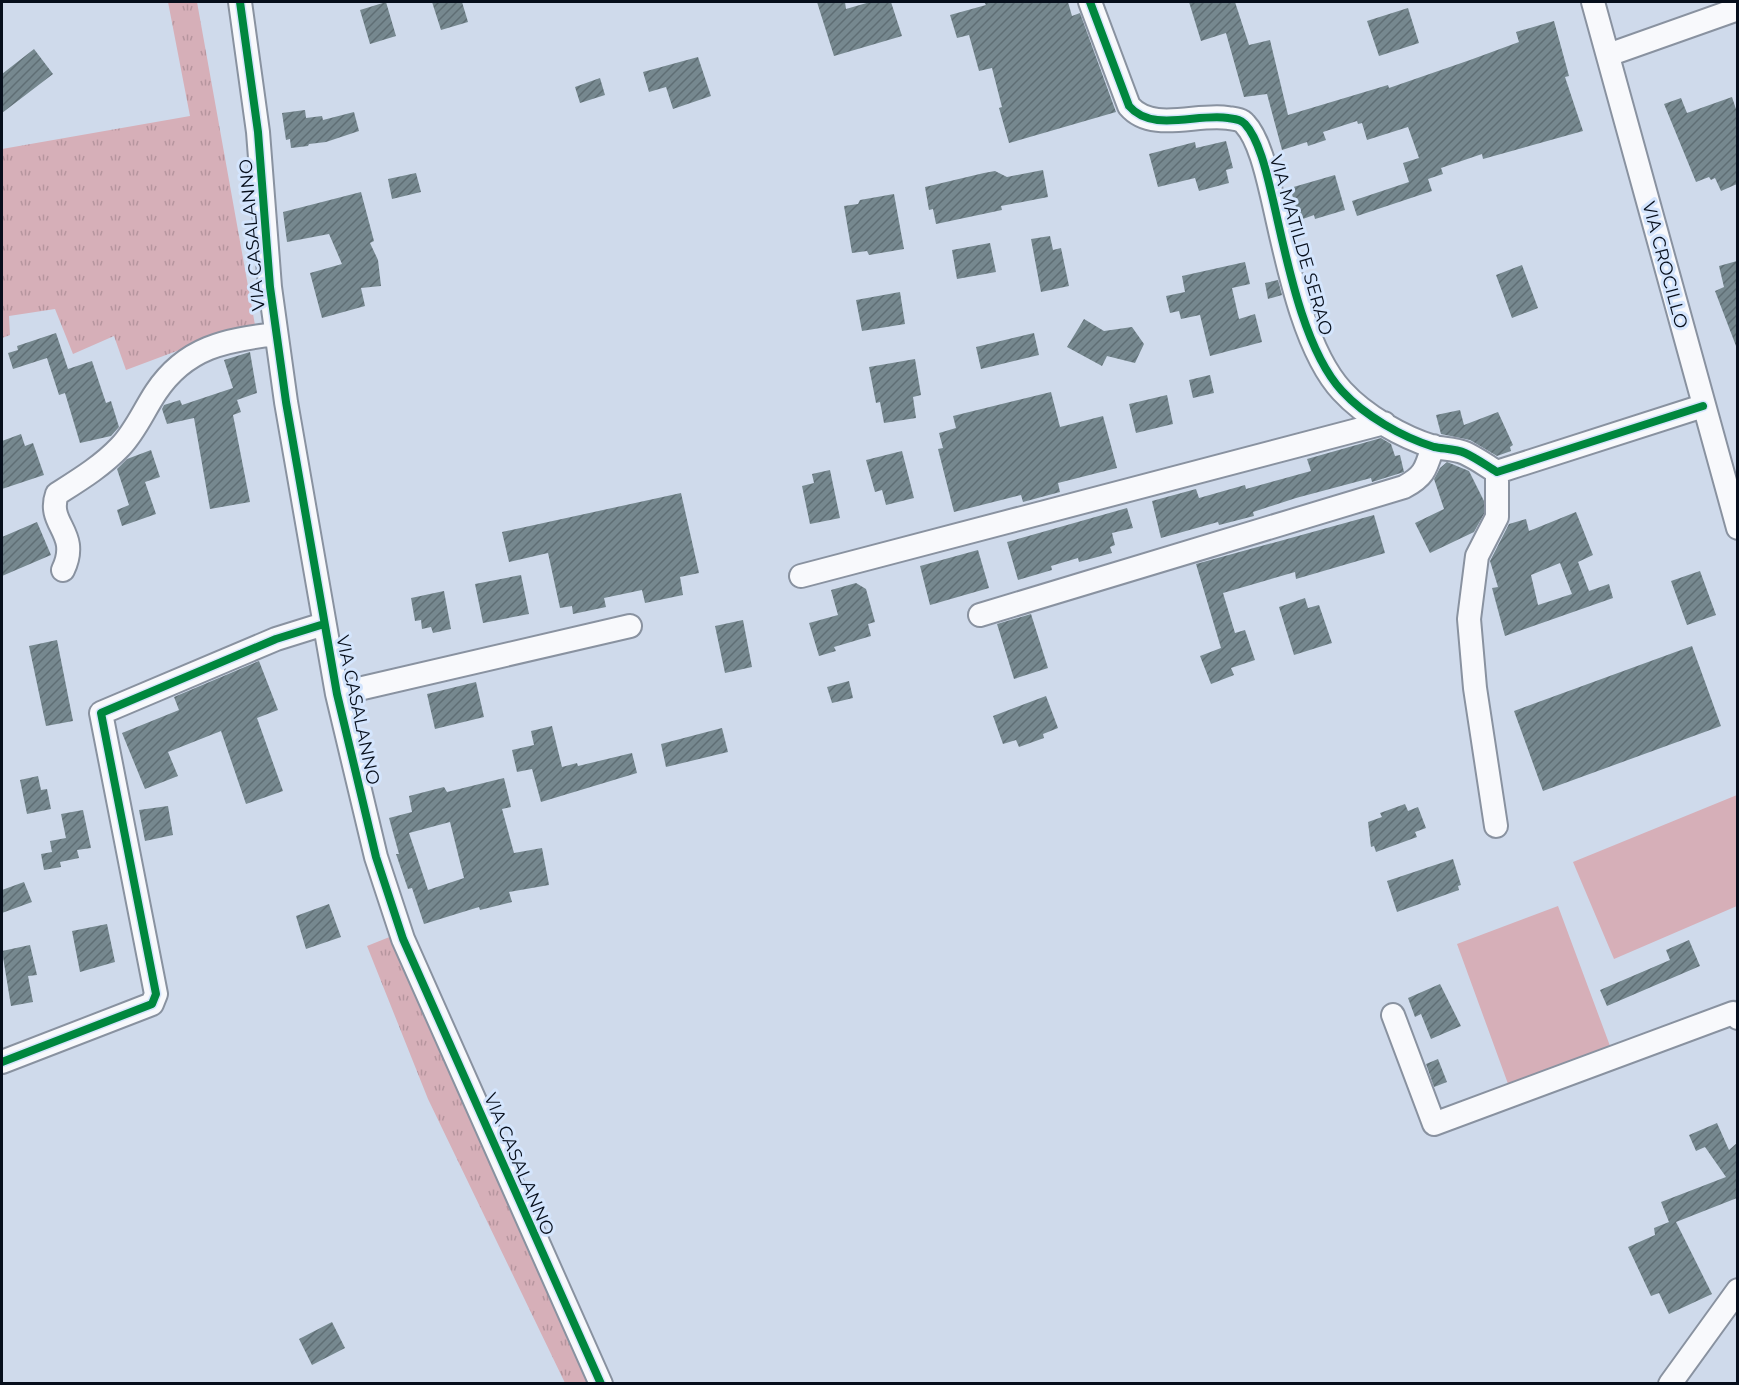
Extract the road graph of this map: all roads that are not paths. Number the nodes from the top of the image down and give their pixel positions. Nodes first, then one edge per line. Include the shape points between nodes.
1 (240, 2) edge
2 (1090, 2) edge
3 (1593, 2) edge
4 (1737, 9) edge
5 (1608, 55) junction
6 (276, 334) junction
7 (1703, 406) junction
8 (1384, 423) junction
9 (1433, 446) junction
10 (1497, 472) junction
11 (1737, 528) edge
12 (63, 570) dead end
13 (801, 576) dead end
14 (980, 615) dead end
15 (324, 624) junction
16 (630, 626) dead end
17 (337, 694) junction
18 (1496, 826) dead end
19 (1393, 1015) dead end
20 (1737, 1018) edge
21 (2, 1062) edge
22 (1737, 1290) edge
23 (601, 1383) edge
24 (1670, 1383) edge

1 - 6 street, VIA CASALANNO via 258,132
2 - 8 street, VIA MATILDE SERAO via 1129,106 1137,116 1150,120 1214,116 1245,124 1269,181 1284,246 1321,364 1364,412
3 - 5 street, VIA CROCILLO
4 - 5 street
5 - 7 street, VIA CROCILLO
6 - 12 street via 217,343 175,370 158,389 122,446 100,466 57,494 56,511 70,547
6 - 15 street, VIA CASALANNO
7 - 10 street
7 - 11 street, VIA CROCILLO
8 - 9 street, VIA MATILDE SERAO
8 - 13 street
9 - 10 street, VIA MATILDE SERAO via 1464,453
9 - 14 street via 1425,471 1404,487
10 - 18 street via 1497,517 1477,556 1469,619
15 - 17 street, VIA CASALANNO
15 - 21 street via 276,639 101,712 156,994 152,1004
16 - 17 street
17 - 23 street, VIA CASALANNO via 376,857 403,939
19 - 20 street via 1434,1124 1733,1013
22 - 24 street

